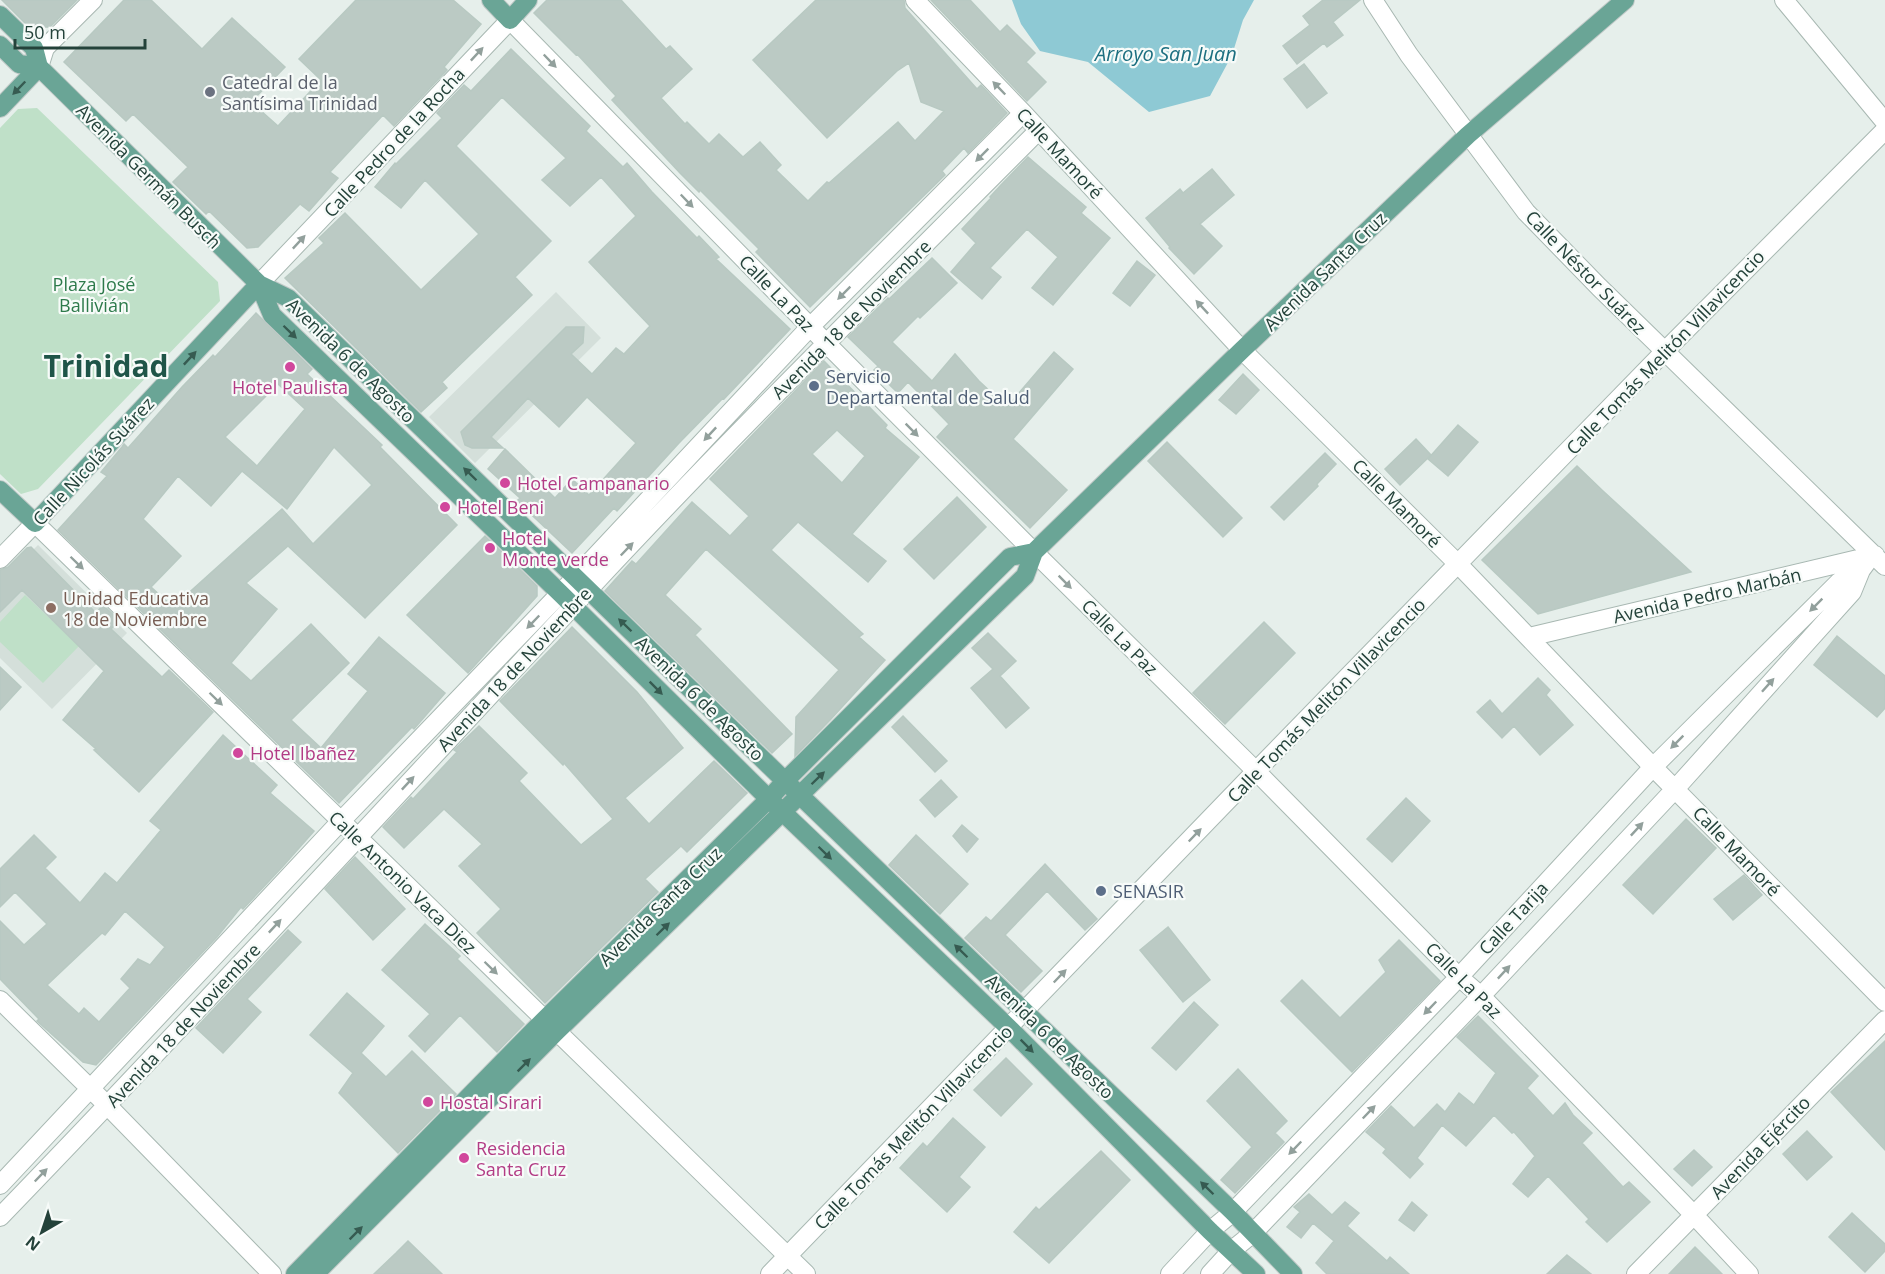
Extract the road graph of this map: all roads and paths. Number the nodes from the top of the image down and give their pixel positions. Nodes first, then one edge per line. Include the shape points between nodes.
1 (93, 0) edge
2 (491, 0) edge
3 (528, 0) edge
4 (915, 0) edge
5 (1373, 0) edge
6 (1625, 0) edge
7 (1784, 0) edge
8 (0, 15) edge
9 (510, 20) junction
10 (0, 45) edge
11 (39, 67) junction
12 (0, 108) edge
13 (1023, 113) junction
14 (1885, 122) edge
15 (1039, 130) junction
16 (1885, 130) edge
17 (1468, 135) junction
18 (259, 284) junction
19 (810, 327) junction
20 (826, 343) junction
21 (1242, 350) junction
22 (1664, 352) junction
23 (0, 490) edge
24 (35, 523) junction
25 (1034, 552) junction
26 (0, 559) edge
27 (1876, 561) edge
28 (1459, 565) junction
29 (582, 583) junction
30 (560, 593) junction
31 (573, 606) junction
32 (1529, 637) junction
33 (1653, 767) junction
34 (1256, 771) junction
35 (784, 781) junction
36 (1676, 788) junction
37 (800, 796) junction
38 (769, 799) junction
39 (783, 813) junction
40 (341, 820) junction
41 (358, 837) junction
42 (1459, 977) junction
43 (1481, 996) junction
44 (0, 1000) edge
45 (1885, 1002) edge
46 (1025, 1012) junction
47 (1885, 1020) edge
48 (550, 1026) junction
49 (1009, 1028) junction
50 (91, 1089) junction
51 (108, 1106) junction
52 (0, 1185) edge
53 (1233, 1212) junction
54 (1694, 1215) junction
55 (0, 1217) edge
56 (1210, 1232) junction
57 (1252, 1234) junction
58 (1231, 1251) junction
59 (788, 1256) junction
60 (272, 1274) edge
61 (295, 1274) edge
62 (315, 1274) edge
63 (770, 1274) edge
64 (806, 1274) edge
65 (1170, 1274) edge
66 (1210, 1274) edge
67 (1256, 1274) edge
68 (1293, 1274) edge
69 (1636, 1274) edge
70 (1749, 1274) edge

1 - 11 street via 45,48
2 - 9 main road, Calle La Paz
3 - 9 main road, Calle Pedro de la Rocha
13 -> 4 street, Calle Mamoré
5 - 17 street, Calle Néstor Suárez
6 - 17 main road, Avenida Santa Cruz
7 - 14 street
8 - 11 main road, Avenida Germán Busch via 34,48
18 -> 9 street, Calle Pedro de la Rocha
9 -> 19 street, Calle La Paz
10 - 11 main road, Avenida Germán Busch via 20,64
11 -> 12 main road
11 - 18 main road, Avenida Germán Busch
13 - 15 street, Calle Mamoré
13 -> 19 street, Avenida 18 de Noviembre
15 - 20 street, Avenida 18 de Noviembre
21 -> 15 street, Calle Mamoré
16 - 22 street, Calle Tomás Melitón Villavicencio
17 - 21 main road, Avenida Santa Cruz
17 - 22 street, Calle Néstor Suárez via 1526,212
24 -> 18 main road, Calle Nicolás Suárez
29 -> 18 main road, Avenida 6 de Agosto via 288,298
18 -> 30 main road, Avenida 6 de Agosto via 272,315
19 - 20 street, Calle La Paz
19 -> 29 street, Avenida 18 de Noviembre
20 -> 25 street, Calle La Paz
29 -> 20 street, Avenida 18 de Noviembre
21 - 25 main road, Avenida Santa Cruz
21 - 28 street, Calle Mamoré
22 - 27 street, Calle Néstor Suárez
22 - 28 street, Calle Tomás Melitón Villavicencio
23 - 24 main road, Calle Antonio Vaca Diez
24 - 26 street, Calle Nicolás Suárez
24 -> 40 street, Calle Antonio Vaca Diez
25 -> 34 street, Calle La Paz
25 - 35 main road, Avenida Santa Cruz via 1010,557
37 -> 25 main road, Avenida Santa Cruz via 1025,576
27 - 32 street, Avenida Pedro Marbán
27 -> 33 street, Calle Tarija via 1839,582
36 -> 27 street, Calle Tarija
28 - 32 street, Calle Mamoré
28 - 34 street, Calle Tomás Melitón Villavicencio
29 - 30 street, Avenida 18 de Noviembre
29 - 31 street, Avenida 18 de Noviembre
35 -> 29 main road, Avenida 6 de Agosto
30 - 31 main road, Avenida 6 de Agosto
30 -> 40 street, Avenida 18 de Noviembre
31 -> 38 main road, Avenida 6 de Agosto
41 -> 31 street, Avenida 18 de Noviembre
32 - 33 street, Calle Mamoré
33 - 36 street, Calle Mamoré
33 - 42 street, Calle Tarija
34 - 42 street, Calle La Paz
46 -> 34 street, Calle Tomás Melitón Villavicencio
35 - 37 main road, Avenida 6 de Agosto
35 - 38 main road, Avenida Santa Cruz
43 -> 36 street, Calle Tarija
36 - 45 street, Calle Mamoré
37 - 39 main road, Avenida Santa Cruz
46 -> 37 main road, Avenida 6 de Agosto
38 - 39 main road, Avenida 6 de Agosto
38 - 48 main road, Avenida Santa Cruz
48 -> 39 main road, Avenida Santa Cruz
39 -> 49 main road, Avenida 6 de Agosto
40 - 41 street, Calle Antonio Vaca Diez
40 - 50 street, Avenida 18 de Noviembre
41 -> 48 street, Calle Antonio Vaca Diez
51 -> 41 street, Avenida 18 de Noviembre
42 - 43 street, Calle La Paz
42 -> 53 street, Calle Tarija
43 - 54 street, Calle La Paz
57 -> 43 street, Calle Tarija
44 - 50 street
46 - 49 street, Calle Tomás Melitón Villavicencio
53 -> 46 main road, Avenida 6 de Agosto
47 - 54 street, Avenida Ejército
48 - 59 street, Calle Antonio Vaca Diez
48 - 61 main road, Avenida Santa Cruz
62 -> 48 main road, Avenida Santa Cruz
49 -> 56 main road, Avenida 6 de Agosto
49 - 59 street, Calle Tomás Melitón Villavicencio
50 - 51 street
50 - 52 street, Avenida 18 de Noviembre
55 -> 51 street, Avenida 18 de Noviembre
51 - 60 street
53 - 56 street, Calle Tarija
53 - 57 main road, Avenida 6 de Agosto
54 - 69 street, Avenida Ejército
54 - 70 street, Calle La Paz
56 - 58 main road, Avenida 6 de Agosto
56 - 65 street, Calle Tarija
57 - 58 street, Calle Tarija
57 - 68 main road, Avenida 6 de Agosto
58 - 66 street, Calle Tarija
58 - 67 main road, Avenida 6 de Agosto
59 - 63 street, Calle Tomás Melitón Villavicencio
59 - 64 street, Calle Antonio Vaca Diez

